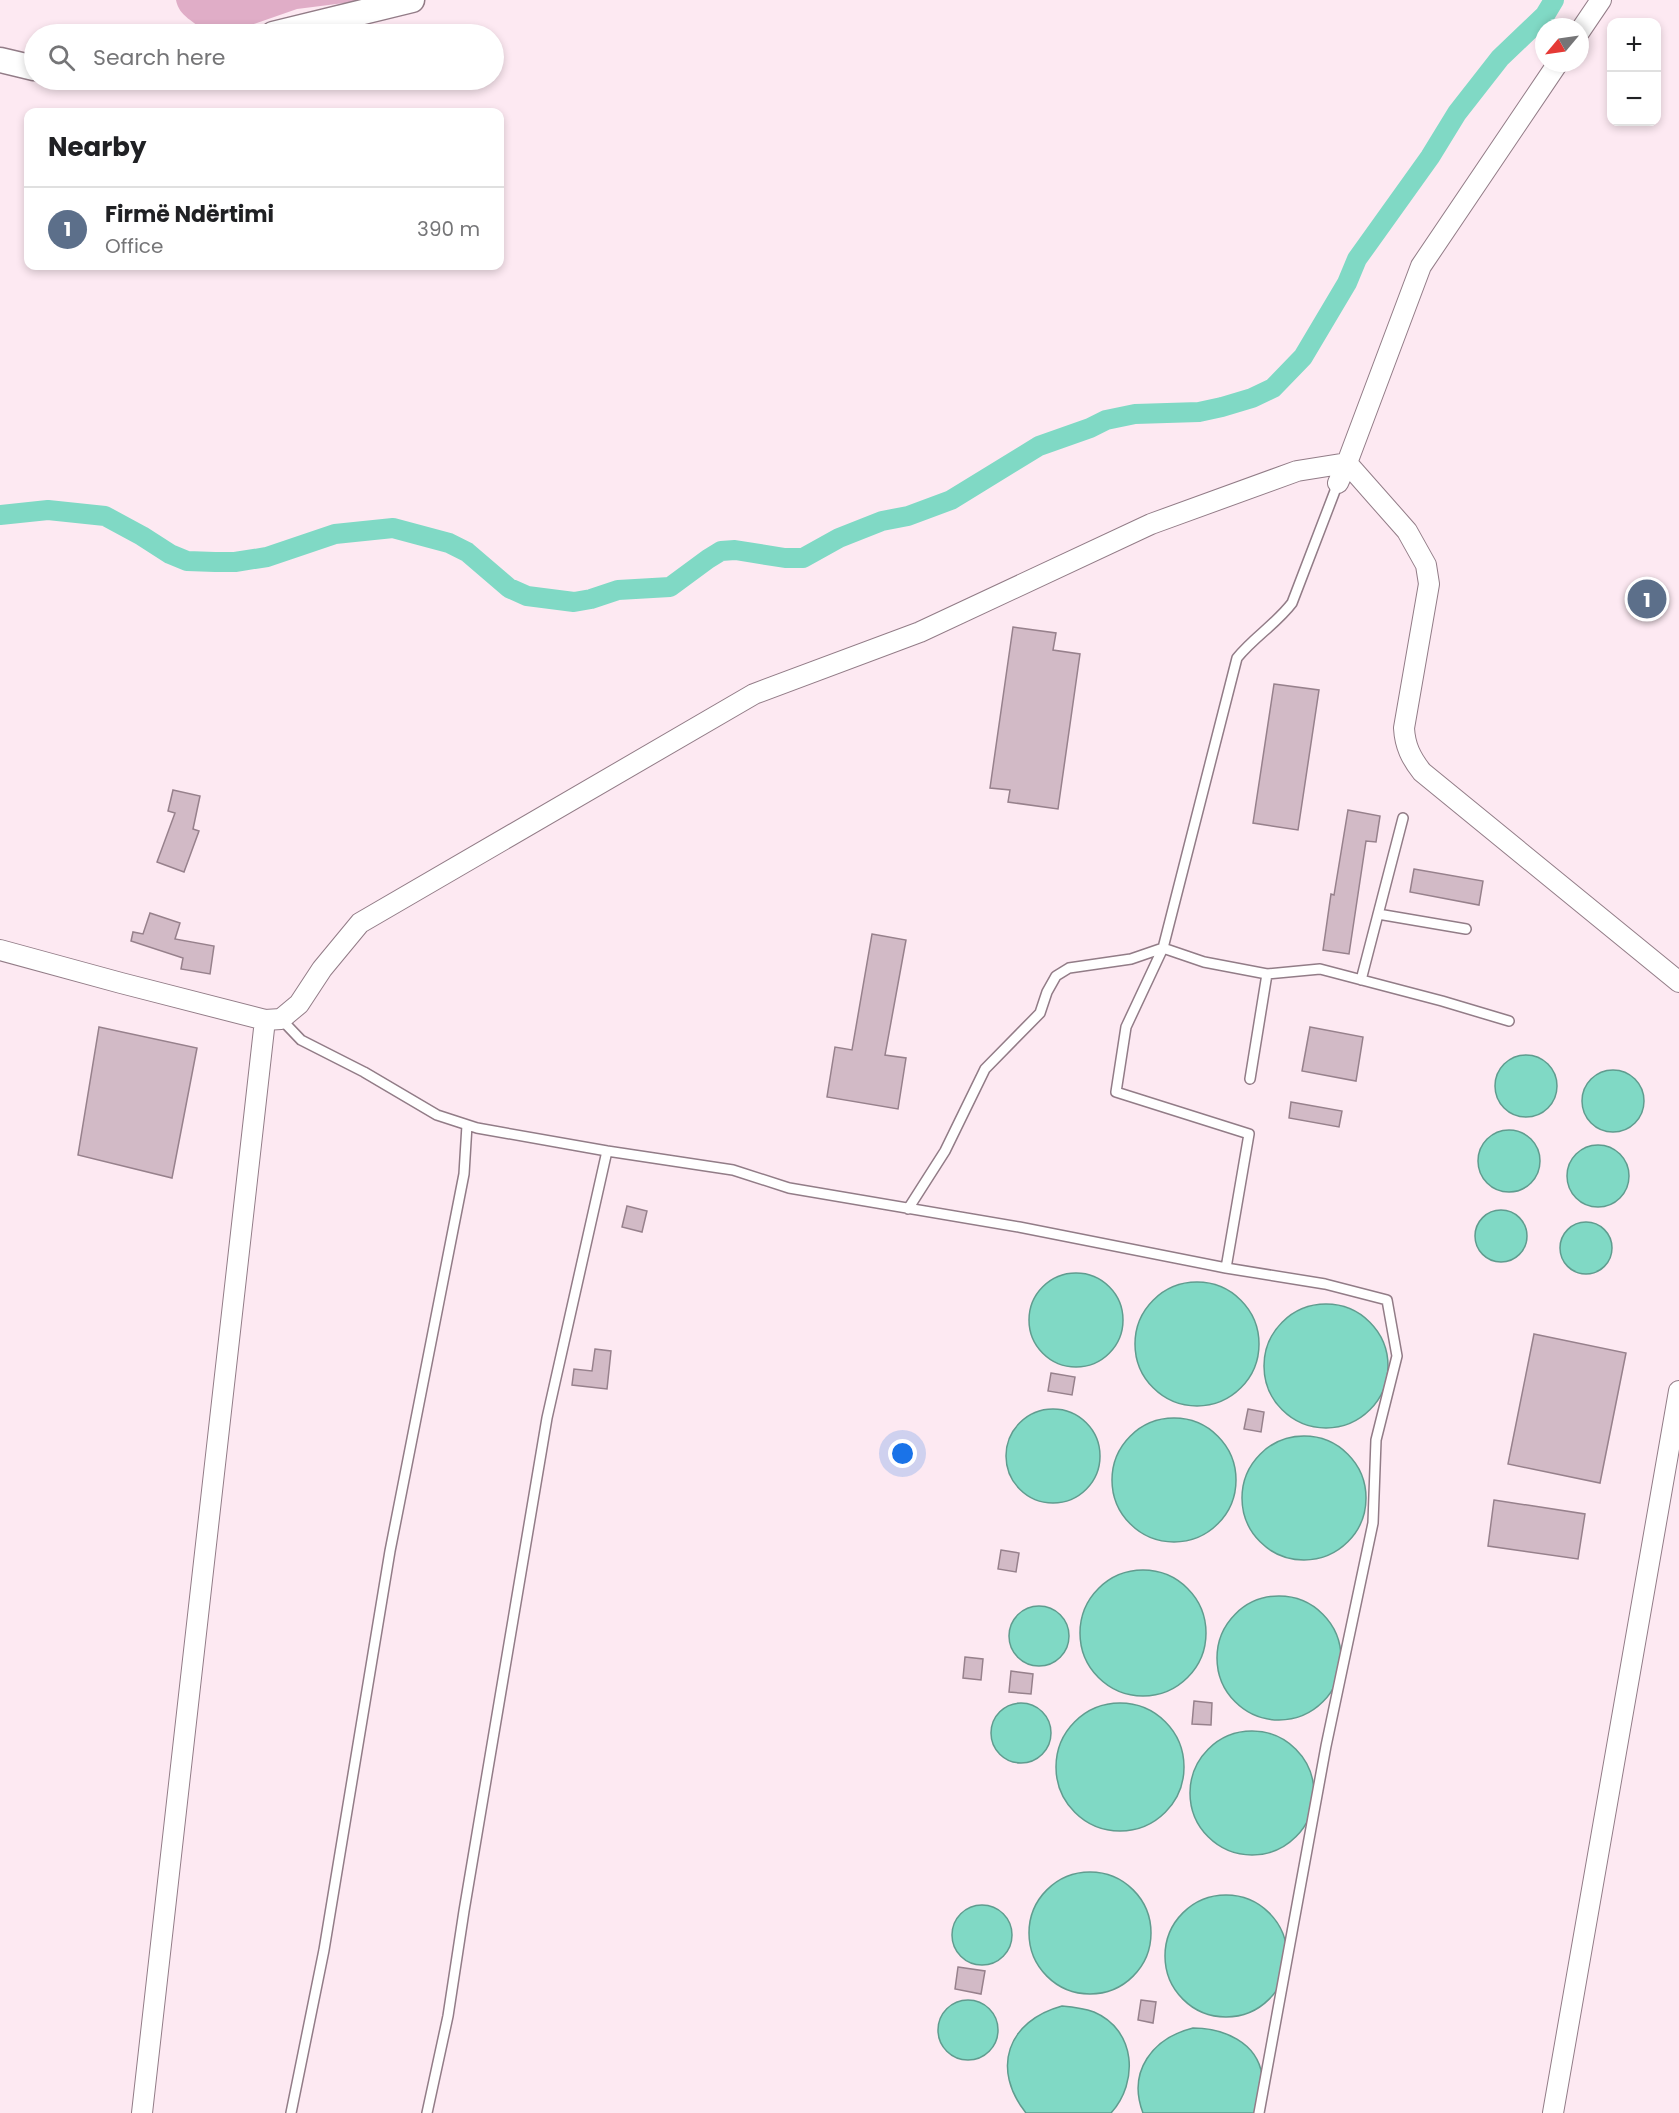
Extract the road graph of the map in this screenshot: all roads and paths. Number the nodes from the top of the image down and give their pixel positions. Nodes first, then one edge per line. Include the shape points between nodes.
1 (412, 0) edge
2 (1601, 0) edge
3 (1589, 18) edge
4 (314, 24) edge
5 (0, 60) edge
6 (24, 66) edge
7 (1552, 72) edge
8 (1347, 463) junction
9 (1338, 483) joint
10 (1403, 818) dead end
11 (1378, 914) junction
12 (1466, 929) dead end
13 (1163, 948) junction
14 (0, 950) edge
15 (1266, 974) junction
16 (1361, 980) junction
17 (1679, 982) edge
18 (273, 1019) junction
19 (1509, 1021) dead end
20 (1250, 1079) dead end
21 (467, 1125) junction
22 (607, 1151) junction
23 (909, 1209) junction
24 (1226, 1268) junction
25 (1679, 1391) edge
26 (142, 2113) edge
27 (291, 2113) edge
28 (427, 2113) edge
29 (1259, 2113) edge
30 (1553, 2113) edge

1 - 4 street
2 - 3 street
5 - 6 street
7 - 8 street via 1421,266
8 - 9 street
8 - 17 street via 1407,531 1426,566 1429,584 1404,728 1411,757 1422,772
8 - 18 street via 1297,471 1151,524 920,632 754,694 360,923 299,1004
9 - 13 lane via 1292,603 1237,658
10 - 11 lane
11 - 12 lane
11 - 16 lane
13 - 15 lane via 1204,962
13 - 23 lane via 1131,959 1069,968 1056,976 1040,1014 985,1069 945,1151
13 - 24 lane via 1125,1027 1116,1092 1249,1134
14 - 18 street
15 - 16 lane via 1320,969
15 - 20 lane
16 - 19 lane
18 - 21 lane via 302,1040 437,1115
18 - 26 street
21 - 22 lane
21 - 27 lane via 464,1174 390,1551 324,1950
22 - 23 lane via 733,1170 789,1188
22 - 28 lane via 547,1418 448,2016
23 - 24 lane
24 - 29 lane via 1325,1284 1387,1300 1397,1356 1376,1440 1373,1523 1326,1746
25 - 30 street

